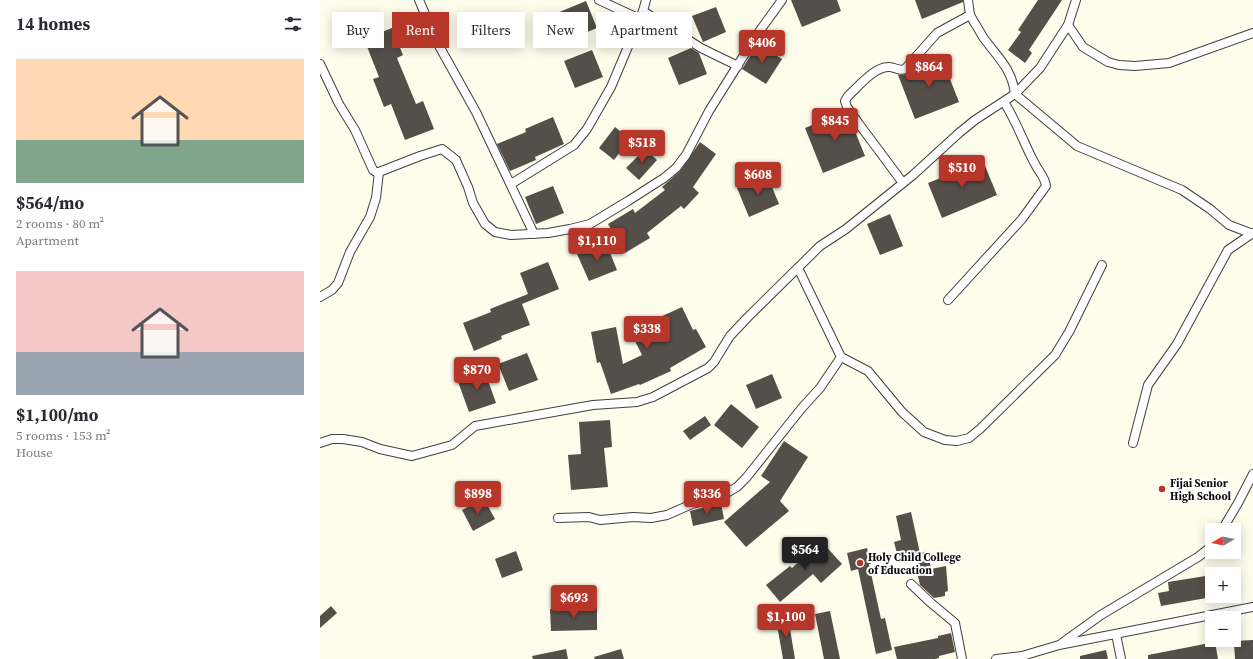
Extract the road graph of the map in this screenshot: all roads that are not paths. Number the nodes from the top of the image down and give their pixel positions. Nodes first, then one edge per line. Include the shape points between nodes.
1 (419, 0) edge
2 (599, 0) edge
3 (646, 0) edge
4 (782, 0) edge
5 (968, 0) edge
6 (1076, 0) edge
7 (633, 12) edge
8 (643, 12) edge
9 (970, 15) junction
10 (1068, 26) junction
11 (1253, 33) edge
12 (692, 43) edge
13 (627, 48) edge
14 (320, 64) edge
15 (738, 66) junction
16 (1015, 94) junction
17 (1004, 102) junction
18 (379, 172) junction
19 (903, 183) junction
20 (511, 184) junction
21 (534, 234) junction
22 (1253, 234) edge
23 (1102, 265) dead end
24 (798, 268) junction
25 (320, 297) edge
26 (948, 300) dead end
27 (841, 358) junction
28 (320, 443) edge
29 (1133, 443) dead end
30 (1253, 474) edge
31 (558, 518) dead end
32 (1226, 523) edge
33 (1205, 552) edge
34 (911, 584) dead end
35 (1253, 607) edge
36 (1116, 634) junction
37 (1059, 645) junction
38 (962, 659) edge
39 (996, 659) edge
40 (1121, 659) edge

1 - 20 street via 438,44 476,112
2 - 7 street
3 - 8 street
4 - 15 street
5 - 9 street
6 - 10 street
9 - 16 street via 1008,70 1014,83
9 - 19 street via 937,33 906,69 900,71 888,66 878,70 845,101
10 - 11 street via 1083,46 1092,53 1108,62 1135,66 1169,63
10 - 16 street via 1040,68
12 - 15 street
13 - 20 street via 587,130 574,144
14 - 18 street via 373,170
15 - 21 street via 709,111 686,155 664,178 590,224
16 - 17 street
16 - 22 street via 1076,146 1182,190 1229,225
17 - 19 street via 975,120
17 - 26 street via 1046,186 1022,218
18 - 21 street via 442,149 456,160 473,203 485,224 495,232 511,235
18 - 25 street via 376,198 370,216 350,252 338,283
19 - 24 street via 846,229 820,246
20 - 21 street
22 - 29 street via 1228,250 1177,344 1148,385
23 - 27 street via 1055,354 968,438 957,441 945,440 924,432 902,412 868,371
24 - 27 street
24 - 28 street via 769,294 730,336 708,368 637,402 593,405 475,426 452,445 412,456 343,439
27 - 31 street via 762,460 728,493 667,515 650,518
30 - 32 street
33 - 37 street via 1101,615
34 - 38 street via 955,623
35 - 36 street
36 - 37 street
36 - 40 street
37 - 39 street via 1022,656

